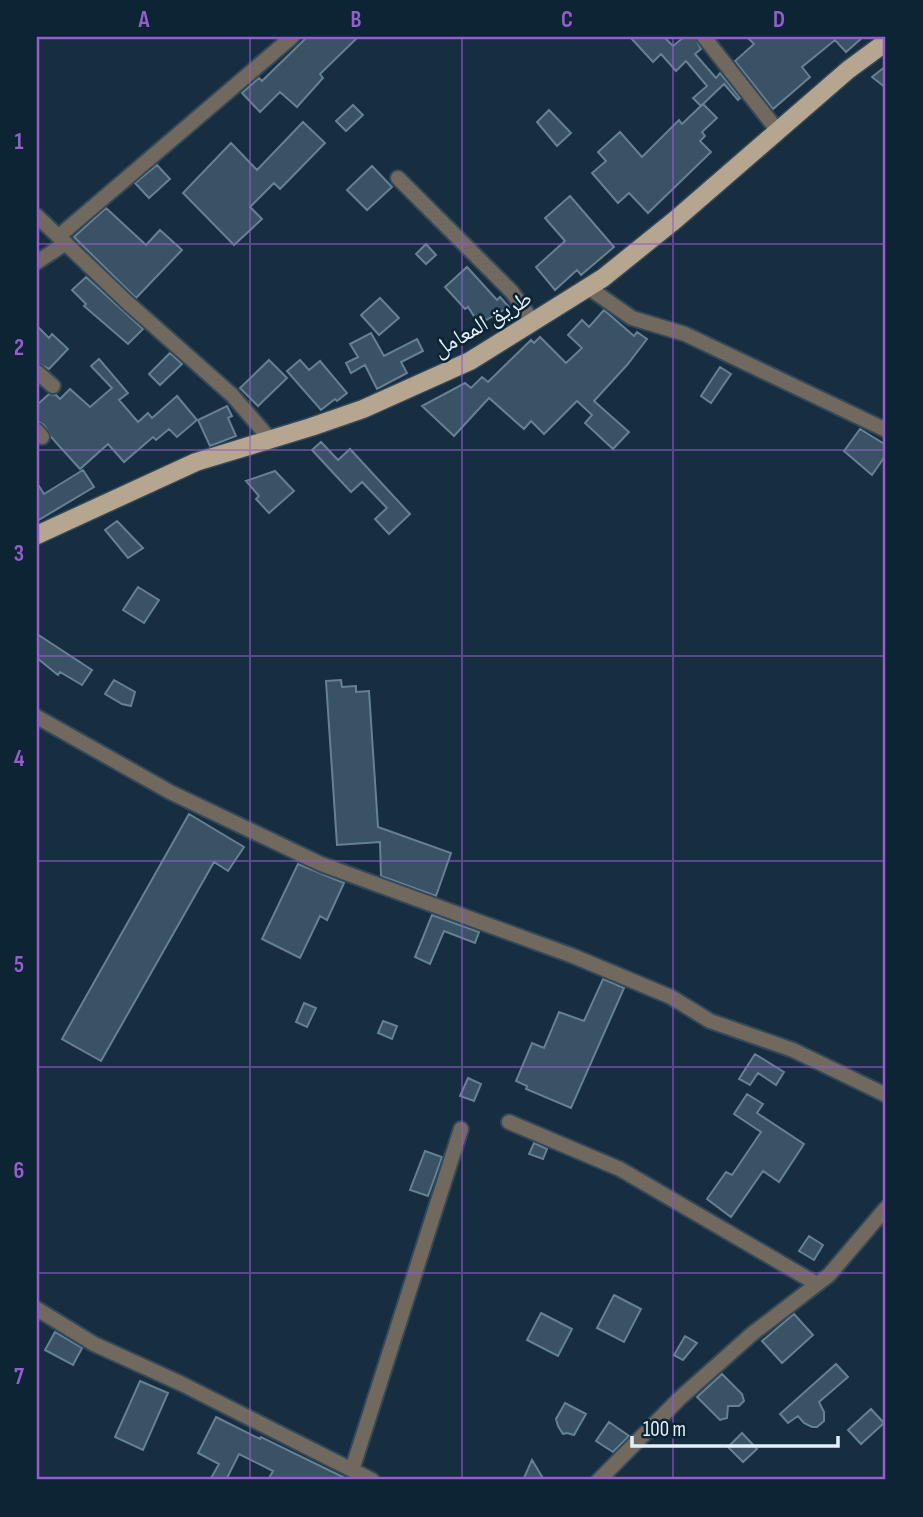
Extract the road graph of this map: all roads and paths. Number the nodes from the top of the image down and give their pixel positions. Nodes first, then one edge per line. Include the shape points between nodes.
1 (292, 37) edge
2 (704, 37) edge
3 (886, 42) edge
4 (778, 131) junction
5 (398, 178) dead end
6 (37, 216) edge
7 (62, 239) junction
8 (37, 262) edge
9 (589, 288) junction
10 (534, 323) junction
11 (37, 372) edge
12 (52, 386) dead end
13 (886, 430) edge
14 (269, 439) junction
15 (37, 535) edge
16 (37, 717) edge
17 (886, 1095) edge
18 (509, 1122) dead end
19 (461, 1129) dead end
20 (886, 1208) edge
21 (817, 1284) junction
22 (37, 1310) edge
23 (352, 1470) junction
24 (372, 1480) edge
25 (599, 1480) edge

1 - 7 street
2 - 4 street
3 - 4 main road, طريق المعامل
4 - 9 main road, طريق المعامل
5 - 10 street via 512,292
6 - 7 street
7 - 8 street
7 - 14 street via 232,395
9 - 10 main road, طريق المعامل
9 - 13 street via 632,318 685,334
10 - 14 main road, طريق المعامل via 422,384 311,428
11 - 12 street
14 - 15 main road, طريق المعامل via 196,462
16 - 17 street via 170,792 321,864 573,956 671,998 710,1021 793,1050
18 - 21 street via 620,1169
19 - 23 street
20 - 21 street via 830,1275
21 - 25 street via 680,1398
22 - 23 street via 93,1344
23 - 24 street

